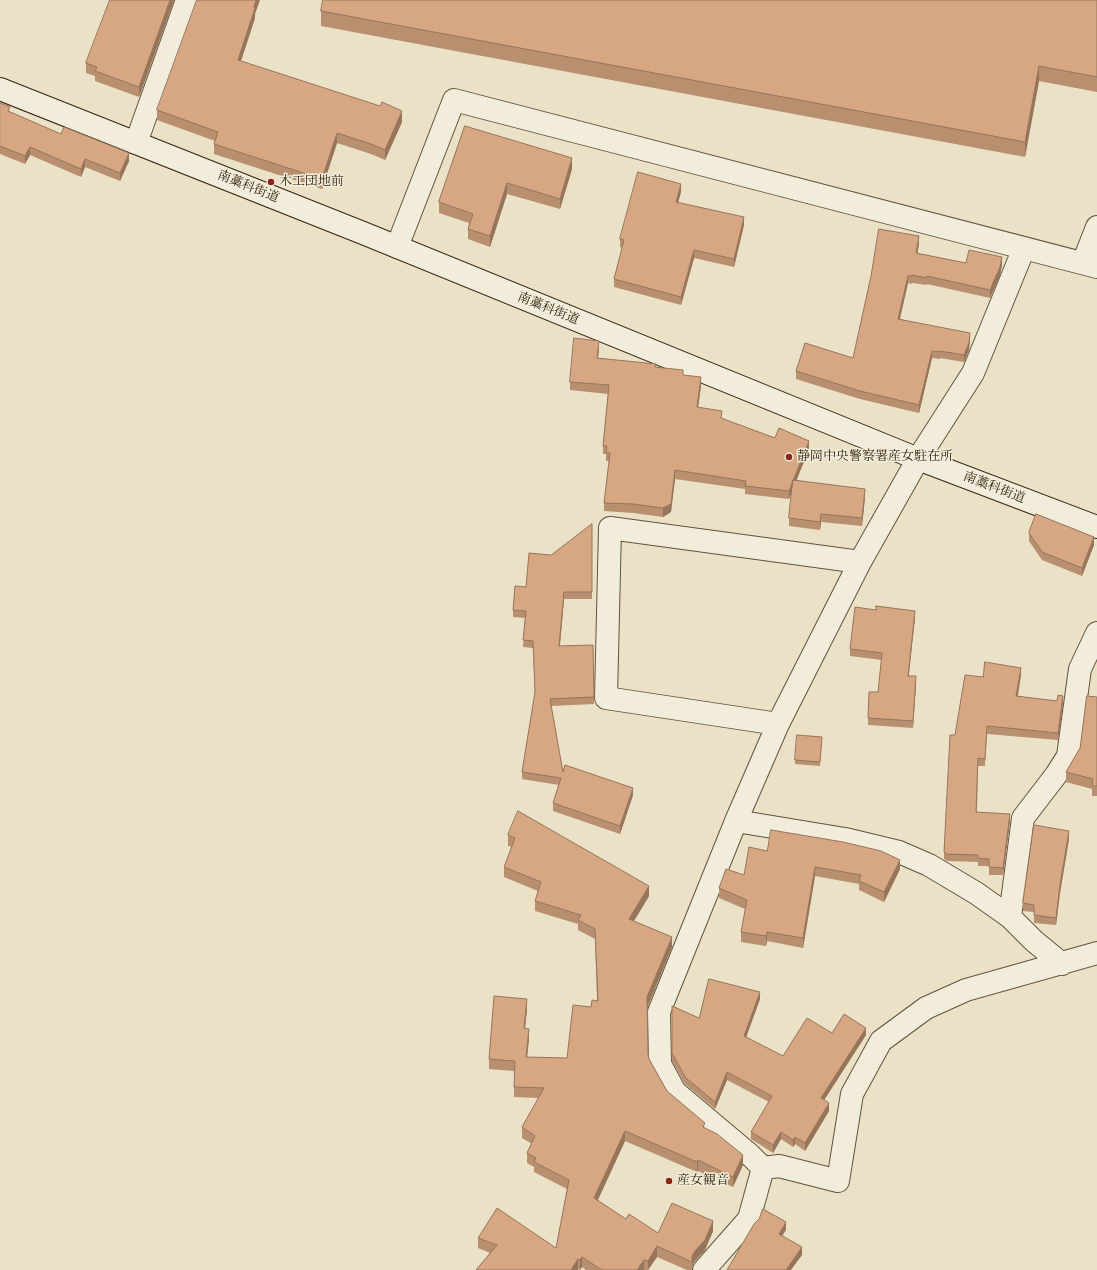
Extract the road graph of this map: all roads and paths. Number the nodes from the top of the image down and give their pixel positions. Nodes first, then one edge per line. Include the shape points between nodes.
1 (187, 0) edge
2 (0, 89) edge
3 (136, 143) junction
4 (1097, 227) edge
5 (397, 247) junction
6 (1024, 248) junction
7 (1090, 265) edge
8 (918, 459) junction
9 (1097, 527) edge
10 (860, 562) junction
11 (1097, 633) edge
12 (778, 724) junction
13 (736, 821) junction
14 (1010, 917) junction
15 (1097, 953) edge
16 (1062, 964) junction
17 (763, 1168) junction
18 (704, 1270) edge

1 - 3 street
2 - 3 street, 南藁科街道
3 - 5 street, 南藁科街道
4 - 7 street
5 - 6 street via 454,100
5 - 8 street, 南藁科街道
6 - 7 street
6 - 8 street via 973,373
8 - 9 street, 南藁科街道
8 - 10 street
10 - 12 street
10 - 12 street via 610,528 606,698
11 - 14 street via 1080,669 1068,756 1023,818
12 - 13 street
13 - 14 street via 899,852 929,865
13 - 17 street via 659,1012 660,1064 675,1092
14 - 16 street via 1034,942
15 - 16 street
16 - 17 street via 966,990 926,1008 881,1041 852,1094 838,1182 779,1166
17 - 18 street via 749,1219

